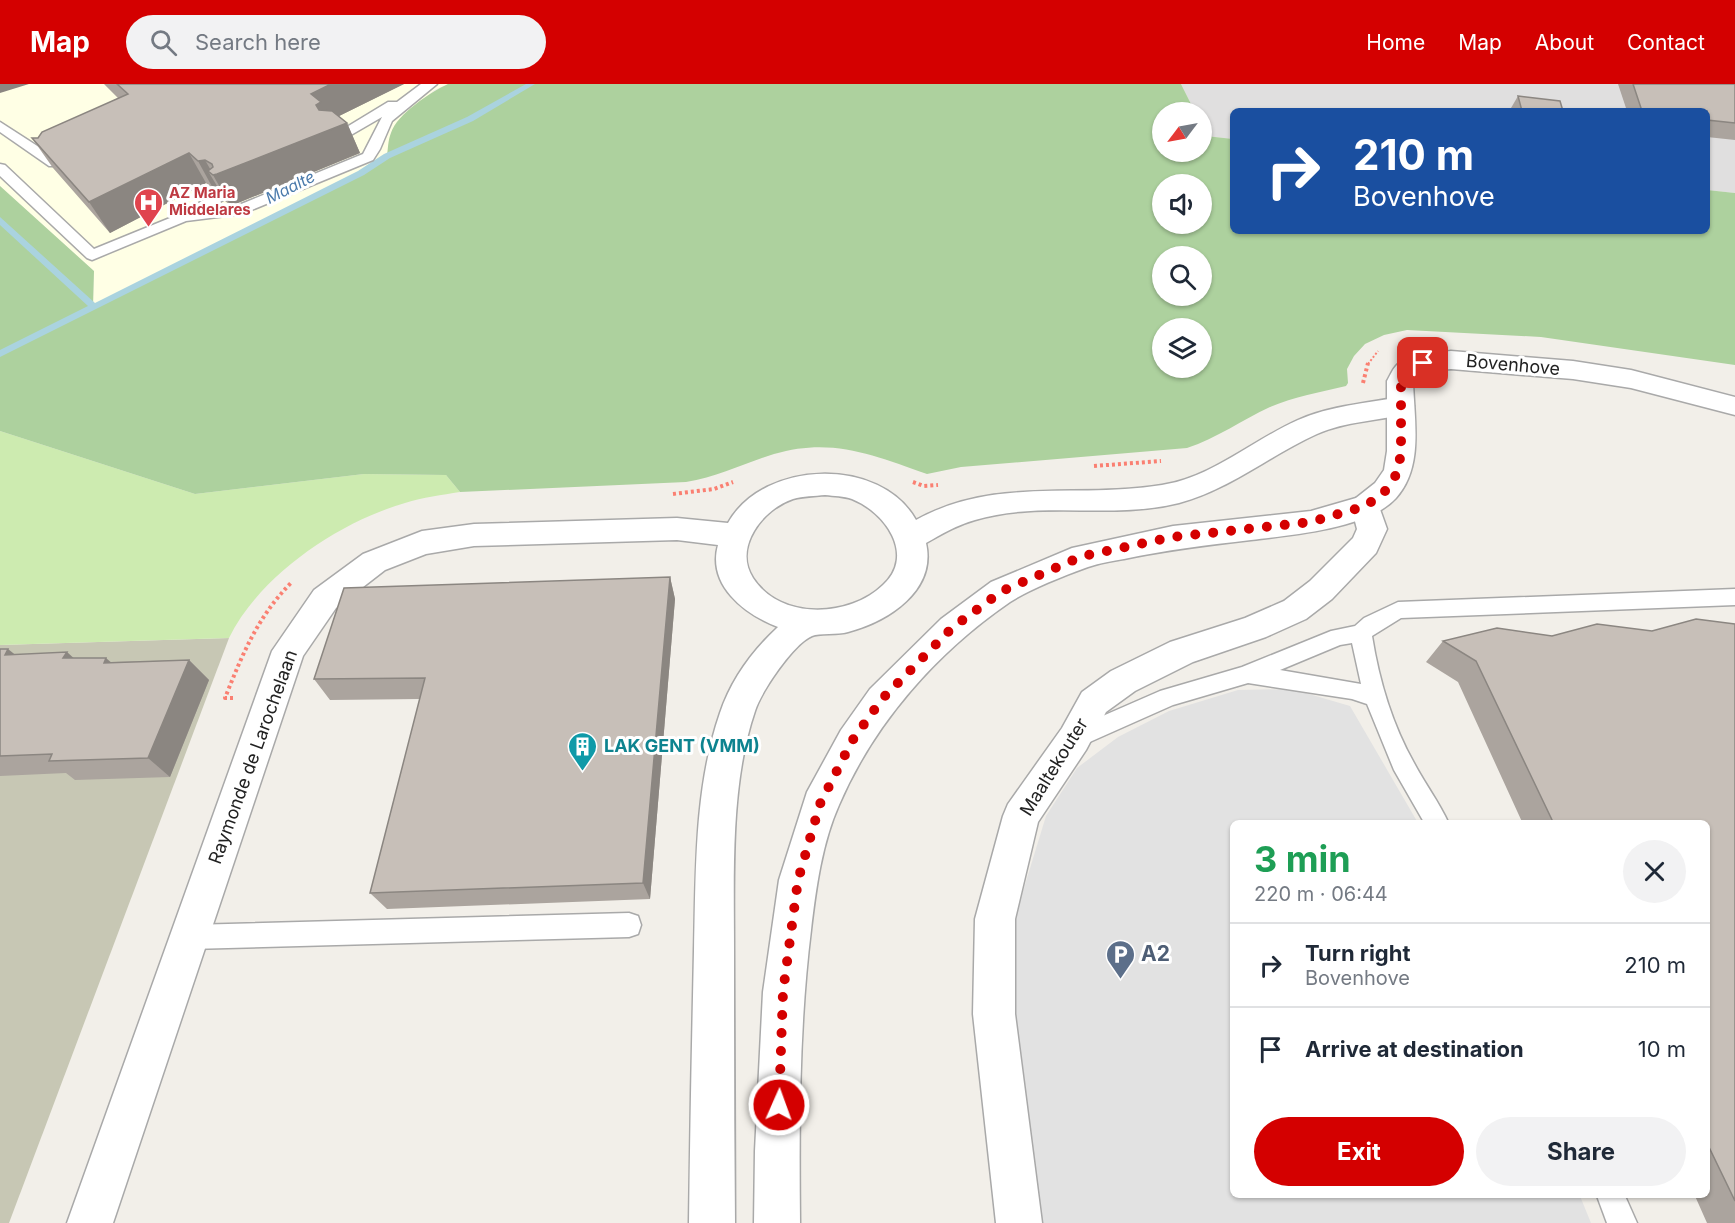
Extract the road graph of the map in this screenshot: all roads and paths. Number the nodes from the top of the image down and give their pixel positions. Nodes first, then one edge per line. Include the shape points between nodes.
1 (427, 86) edge
2 (0, 126) edge
3 (339, 136) edge
4 (54, 163) edge
5 (0, 168) edge
6 (221, 197) edge
7 (184, 217) junction
8 (1385, 347) dead end
9 (1364, 387) dead end
10 (1400, 406) junction
11 (1735, 406) edge
12 (1171, 460) dead end
13 (1090, 467) dead end
14 (742, 479) dead end
15 (907, 479) dead end
16 (940, 485) dead end
17 (663, 495) dead end
18 (1366, 506) junction
19 (735, 535) junction
20 (911, 537) junction
21 (294, 579) dead end
22 (1735, 597) edge
23 (805, 623) junction
24 (1361, 633) junction
25 (1246, 675) junction
26 (273, 696) junction
27 (1377, 698) junction
28 (1074, 738) junction
29 (1435, 820) edge
30 (629, 925) dead end
31 (190, 937) junction
32 (1612, 1198) edge
33 (90, 1223) edge
34 (711, 1223) edge
35 (777, 1223) edge
36 (1019, 1223) edge
37 (1622, 1223) edge

1 - 3 lane
1 - 7 lane via 385,122 368,157 237,211
2 - 4 lane
5 - 7 lane via 92,255
6 - 7 lane
8 - 9 path via 1368,361 1363,373
10 - 11 street, Bovenhove via 1401,381 1407,370 1423,363 1451,360 1619,377
10 - 18 street, Bovenhove via 1398,472 1385,491
10 - 20 street via 1310,425 1198,486 1165,496 1017,500 935,520
12 - 13 path
14 - 17 path via 714,489
15 - 16 path via 924,486
18 - 28 street, Maaltekouter via 1372,529 1365,545 1321,590 1295,610 1182,652 1123,681 1094,702
18 - 35 street, Bovenhove via 1311,522 1173,537 1083,556 1002,591 952,628 882,699 852,741 820,804 798,880 783,992
19 - 20 street via 748,514 769,498 796,488 825,484 854,488 880,499 899,516
19 - 23 street via 730,557 736,580 752,600 775,615
19 - 26 street, Raymonde de Larochelaan via 677,530 606,531 474,535 422,543 374,562 325,599 288,651
20 - 23 street via 913,559 905,581 889,600 864,615 836,622
21 - 26 path via 252,629 225,698
22 - 24 lane via 1398,610
23 - 34 street via 784,639 752,679 734,724 722,792 715,903
24 - 25 lane via 1338,637
24 - 27 lane via 1364,658
25 - 27 lane via 1352,690
25 - 28 lane via 1168,697
26 - 31 street, Raymonde de Larochelaan
27 - 29 lane via 1401,763
28 - 36 street, Maaltekouter via 1021,816 995,919 994,1014
30 - 31 lane
31 - 33 street, Raymonde de Larochelaan
32 - 37 lane

